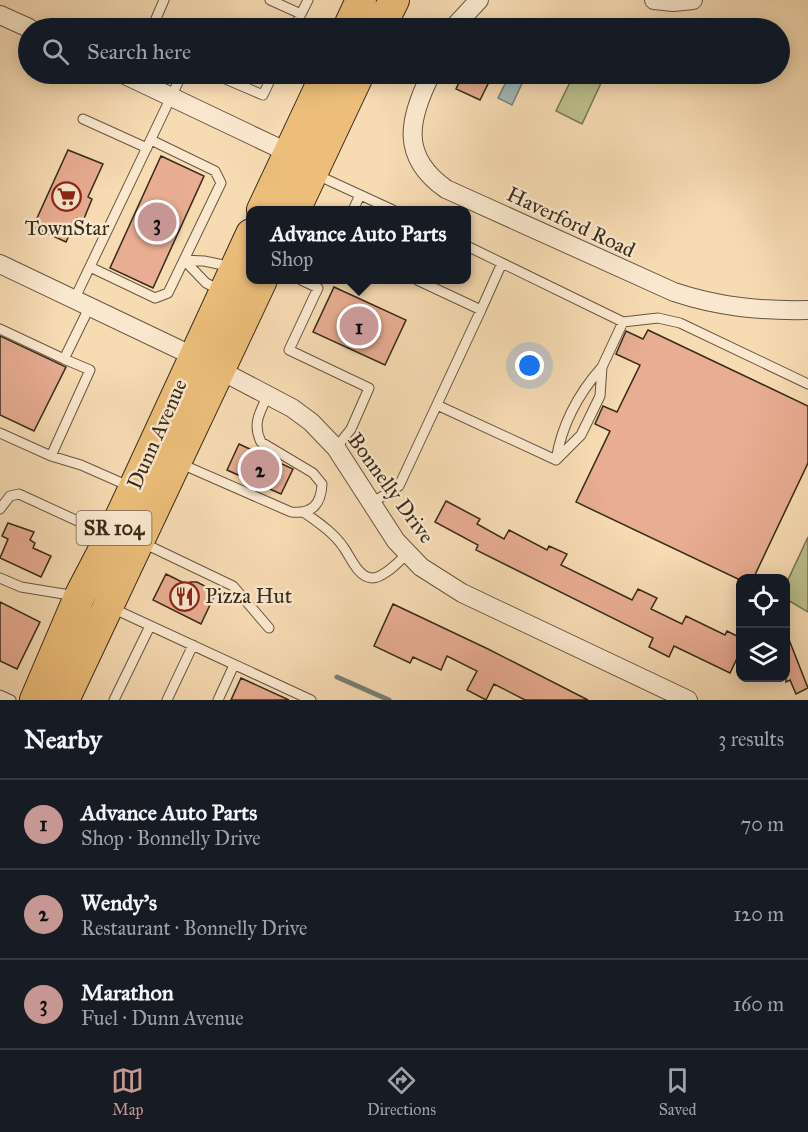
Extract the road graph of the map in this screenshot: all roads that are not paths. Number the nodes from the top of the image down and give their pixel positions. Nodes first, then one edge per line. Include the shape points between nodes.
1 (164, 0) edge
2 (270, 0) edge
3 (308, 0) edge
4 (361, 0) edge
5 (394, 0) edge
6 (654, 0) edge
7 (693, 0) edge
8 (473, 2) edge
9 (0, 15) edge
10 (301, 15) junction
11 (156, 18) edge
12 (300, 18) edge
13 (353, 18) edge
14 (386, 18) edge
15 (461, 18) edge
16 (18, 23) edge
17 (144, 84) edge
18 (178, 84) edge
19 (237, 84) edge
20 (268, 84) edge
21 (321, 84) edge
22 (354, 84) edge
23 (427, 84) edge
24 (172, 97) junction
25 (83, 118) dead end
26 (149, 144) junction
27 (289, 153) junction
28 (313, 172) junction
29 (360, 195) junction
30 (264, 206) edge
31 (297, 206) edge
32 (355, 206) edge
33 (384, 206) edge
34 (246, 245) edge
35 (471, 248) edge
36 (184, 260) junction
37 (0, 264) edge
38 (502, 264) junction
39 (90, 267) junction
40 (230, 280) junction
41 (260, 284) edge
42 (310, 284) edge
43 (427, 284) edge
44 (81, 304) junction
45 (481, 310) junction
46 (808, 310) edge
47 (623, 322) junction
48 (0, 328) edge
49 (193, 356) junction
50 (64, 359) junction
51 (602, 367) junction
52 (220, 370) junction
53 (808, 384) edge
54 (268, 396) junction
55 (437, 405) junction
56 (0, 434) edge
57 (336, 448) junction
58 (51, 456) junction
59 (556, 460) junction
60 (176, 462) junction
61 (133, 488) junction
62 (373, 502) junction
63 (0, 509) edge
64 (305, 513) junction
65 (110, 536) junction
66 (139, 541) junction
67 (407, 554) junction
68 (0, 578) edge
69 (79, 597) junction
70 (108, 607) junction
71 (150, 626) junction
72 (269, 627) dead end
73 (193, 645) junction
74 (234, 665) junction
75 (0, 695) edge
76 (11, 700) edge
77 (35, 700) edge
78 (64, 700) edge
79 (114, 700) edge
80 (167, 700) edge
81 (218, 700) edge
82 (311, 700) edge
83 (688, 700) edge

1 - 11 lane
2 - 10 lane
3 - 10 lane
4 - 13 main road
5 - 14 main road
6 - 7 street
8 - 15 street
9 - 16 street
10 - 12 lane
17 - 24 street
18 - 24 lane
19 - 20 lane via 263,95
21 - 27 main road
22 - 28 main road
23 - 46 street, Haverford Road via 412,117 414,150 423,167 446,189 684,296 744,309
24 - 26 lane
24 - 27 street
25 - 26 lane
26 - 36 lane via 215,171 221,183
26 - 39 lane
27 - 30 main road
28 - 29 lane
28 - 31 main road
29 - 32 lane
29 - 33 lane
34 - 40 main road, Dunn Avenue / SR 104
35 - 38 lane
36 - 39 lane via 168,293 155,298
36 - 40 lane via 204,261
36 - 40 lane via 206,283
37 - 44 street, Bonnelly Drive
38 - 45 lane
38 - 47 lane
39 - 44 lane
40 - 49 main road, Dunn Avenue / SR 104
41 - 52 main road, Dunn Avenue / SR 104
42 - 57 lane via 318,288 289,350 369,388 351,429
43 - 45 lane
44 - 49 street, Bonnelly Drive
44 - 50 lane
45 - 55 lane
47 - 51 lane
47 - 53 lane via 658,318 680,323
48 - 50 lane
49 - 52 street, Bonnelly Drive
49 - 61 main road, Dunn Avenue / SR 104
50 - 58 lane via 90,370
51 - 59 lane via 583,388 573,408 560,436
51 - 59 lane via 600,396 581,435
52 - 54 street, Bonnelly Drive
52 - 60 main road, Dunn Avenue / SR 104
54 - 57 street, Bonnelly Drive via 311,422
54 - 64 lane via 257,419 261,442 313,473 322,484 316,507
55 - 59 lane
55 - 62 lane via 399,486
56 - 58 lane
57 - 62 street, Bonnelly Drive
58 - 61 lane
60 - 64 lane via 291,512
60 - 66 main road, Dunn Avenue / SR 104
61 - 65 main road, Dunn Avenue / SR 104
62 - 67 street, Bonnelly Drive
63 - 65 lane via 10,496 19,494
64 - 67 lane via 342,545 360,572 371,578 380,576
65 - 69 main road, Dunn Avenue / SR 104
66 - 70 main road, Dunn Avenue / SR 104
66 - 72 lane via 233,586
67 - 83 street, Bonnelly Drive via 462,593
68 - 69 lane via 21,587
69 - 77 main road, Dunn Avenue / SR 104
70 - 71 lane
70 - 78 main road, Dunn Avenue / SR 104
71 - 73 lane
71 - 79 lane
73 - 74 lane
73 - 80 lane
74 - 81 lane
74 - 82 lane
75 - 76 lane

